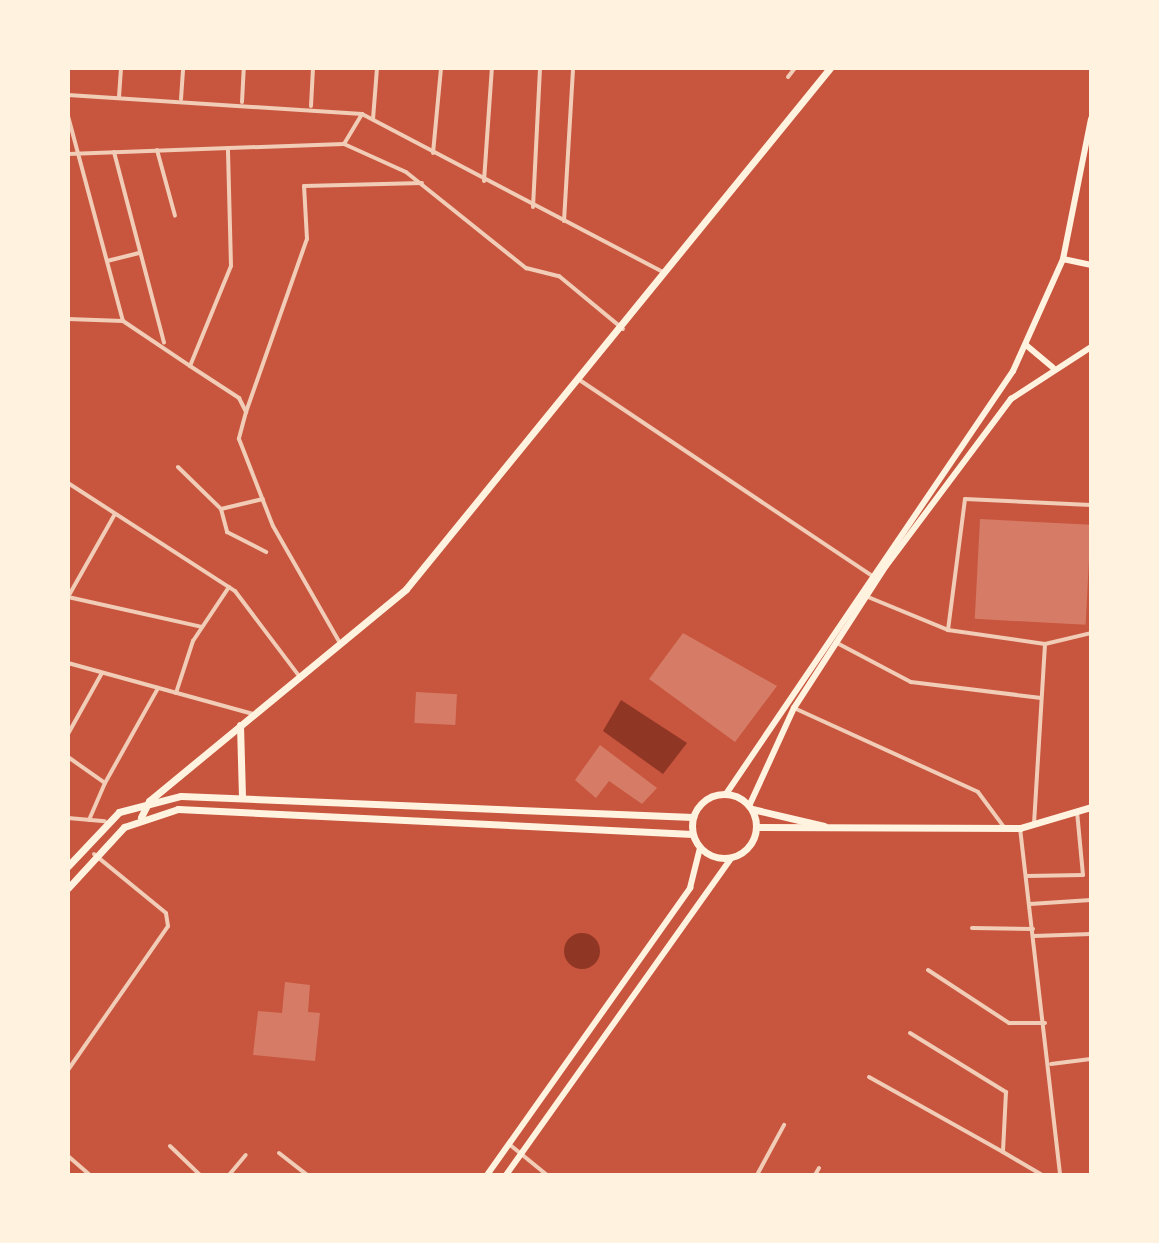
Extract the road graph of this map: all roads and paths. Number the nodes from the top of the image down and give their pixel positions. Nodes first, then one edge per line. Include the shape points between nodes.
1 (121, 68) edge
2 (183, 68) edge
3 (244, 68) edge
4 (313, 68) edge
5 (377, 68) edge
6 (441, 68) edge
7 (492, 68) edge
8 (540, 68) edge
9 (573, 68) edge
10 (795, 68) edge
11 (830, 68) edge
12 (788, 77) dead end
13 (68, 95) edge
14 (119, 97) junction
15 (181, 99) junction
16 (242, 103) junction
17 (311, 107) junction
18 (362, 114) junction
19 (68, 116) edge
20 (373, 119) junction
21 (1091, 119) edge
22 (344, 144) junction
23 (228, 148) junction
24 (157, 150) junction
25 (114, 152) junction
26 (433, 153) junction
27 (68, 154) edge
28 (78, 154) junction
29 (484, 182) junction
30 (422, 183) junction
31 (533, 207) junction
32 (175, 216) dead end
33 (564, 222) junction
34 (140, 252) junction
35 (1063, 259) junction
36 (107, 261) junction
37 (1091, 265) edge
38 (667, 274) junction
39 (68, 319) edge
40 (123, 321) junction
41 (623, 329) junction
42 (1026, 345) junction
43 (165, 346) junction
44 (1091, 347) edge
45 (190, 366) junction
46 (1053, 368) junction
47 (581, 381) junction
48 (246, 412) junction
49 (178, 467) dead end
50 (68, 483) edge
51 (263, 499) junction
52 (1091, 505) edge
53 (221, 509) junction
54 (115, 514) junction
55 (266, 552) dead end
56 (870, 575) junction
57 (879, 581) junction
58 (229, 587) junction
59 (68, 597) edge
60 (868, 597) junction
61 (202, 627) junction
62 (948, 630) junction
63 (1091, 633) edge
64 (340, 643) junction
65 (837, 643) junction
66 (1045, 644) junction
67 (68, 663) edge
68 (102, 673) junction
69 (299, 676) junction
70 (158, 688) junction
71 (176, 693) junction
72 (1041, 698) junction
73 (794, 708) junction
74 (253, 714) junction
75 (240, 725) junction
76 (68, 734) edge
77 (68, 757) edge
78 (105, 783) junction
79 (726, 794) junction
80 (242, 798) junction
81 (149, 801) junction
82 (751, 806) junction
83 (1091, 807) edge
84 (1077, 811) junction
85 (141, 817) junction
86 (693, 817) junction
87 (68, 818) edge
88 (89, 820) junction
89 (105, 821) junction
90 (1034, 824) junction
91 (824, 826) junction
92 (757, 827) junction
93 (1005, 828) junction
94 (1020, 828) junction
95 (692, 834) junction
96 (700, 848) junction
97 (94, 854) junction
98 (731, 858) junction
99 (68, 866) edge
100 (1026, 876) junction
101 (68, 888) edge
102 (1091, 900) edge
103 (1030, 904) junction
104 (972, 928) dead end
105 (1033, 929) junction
106 (1091, 934) edge
107 (1034, 936) junction
108 (928, 970) dead end
109 (1045, 1023) junction
110 (910, 1033) dead end
111 (1091, 1059) edge
112 (1051, 1064) junction
113 (68, 1070) edge
114 (869, 1077) dead end
115 (784, 1125) dead end
116 (509, 1144) junction
117 (170, 1146) dead end
118 (1003, 1152) junction
119 (279, 1153) dead end
120 (521, 1154) junction
121 (246, 1155) dead end
122 (68, 1156) edge
123 (819, 1168) dead end
124 (90, 1175) edge
125 (200, 1175) edge
126 (229, 1175) edge
127 (307, 1175) edge
128 (487, 1175) edge
129 (506, 1175) edge
130 (547, 1175) edge
131 (757, 1175) edge
132 (815, 1175) edge
133 (1042, 1175) edge
134 (1060, 1175) edge

1 - 14 street
2 - 15 street
3 - 16 street
4 - 17 street
5 - 20 street
6 - 26 street
7 - 29 street
8 - 31 street
9 - 33 street
10 - 12 street
11 - 38 main road
13 - 14 street
14 - 15 street
15 - 16 street
16 - 17 street
17 - 18 street
18 - 20 street
18 - 22 street
19 - 28 street
20 - 26 street
21 - 35 main road
22 - 23 street
22 - 30 street
23 - 24 street
23 - 45 street via 231,266
24 - 25 street
24 - 32 street
25 - 28 street
25 - 34 street
26 - 29 street
27 - 28 street
28 - 36 street
29 - 31 street
30 - 41 street via 526,268 559,276
30 - 48 street via 304,186 307,239
31 - 33 street
33 - 38 street
34 - 36 street
34 - 43 street
35 - 37 main road
35 - 42 main road
36 - 40 street
38 - 41 main road
39 - 40 street
40 - 43 street
41 - 47 main road
42 - 46 main road
42 - 56 main road
43 - 45 street
44 - 46 main road
45 - 48 street via 239,398
46 - 57 main road via 1011,399
47 - 56 street
47 - 64 main road via 406,589
48 - 51 street via 239,439
49 - 53 street
50 - 54 street
51 - 53 street
51 - 64 street
52 - 62 street via 965,499
53 - 55 street via 227,532
54 - 58 street
54 - 59 street
56 - 57 street
56 - 79 main road
57 - 60 main road
58 - 61 street
58 - 69 street
59 - 61 street
60 - 62 street
60 - 65 main road
61 - 71 street
62 - 66 street
63 - 66 street
64 - 69 main road
65 - 72 street via 911,682
65 - 73 main road
66 - 72 street
67 - 68 street
68 - 70 street
68 - 76 street
69 - 74 main road
70 - 71 street
70 - 78 street
71 - 74 street
72 - 90 street
73 - 82 main road
73 - 93 street via 978,792
74 - 75 main road
75 - 80 main road
75 - 81 main road
77 - 78 street
78 - 88 street
79 - 82 main road
79 - 86 main road via 706,799
80 - 81 main road
80 - 86 main road
81 - 85 main road
81 - 89 main road
82 - 91 main road
82 - 92 main road
83 - 84 main road
84 - 90 main road
84 - 100 street via 1083,875
85 - 95 main road via 178,809
85 - 97 main road
86 - 95 main road
87 - 88 street
88 - 89 street
89 - 99 main road
90 - 94 main road
91 - 92 main road
91 - 93 main road
92 - 98 main road via 749,847
93 - 94 main road
94 - 100 street
95 - 96 main road
96 - 98 main road
96 - 116 main road via 690,888
97 - 101 main road
97 - 113 street via 166,913 168,926
98 - 120 main road
100 - 103 street
102 - 103 street
103 - 105 street
104 - 105 street
105 - 107 street
106 - 107 street
107 - 109 street
108 - 109 street via 1009,1023
109 - 112 street
110 - 118 street via 1006,1092
111 - 112 street
112 - 134 street
114 - 118 street
115 - 131 street
116 - 120 street
116 - 128 main road
117 - 125 street
118 - 133 street
119 - 127 street
120 - 129 main road
120 - 130 street
121 - 126 street
122 - 124 street
123 - 132 street

